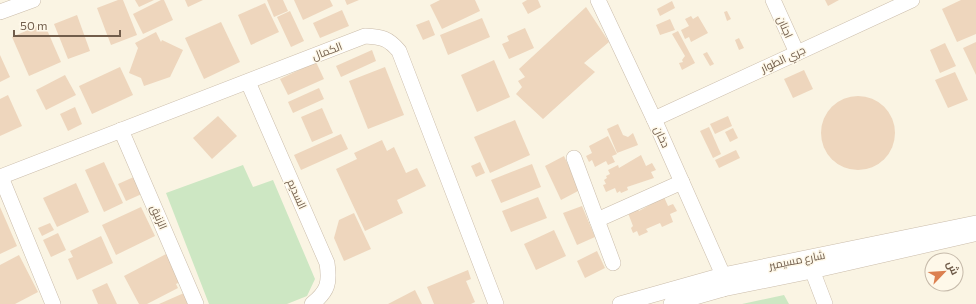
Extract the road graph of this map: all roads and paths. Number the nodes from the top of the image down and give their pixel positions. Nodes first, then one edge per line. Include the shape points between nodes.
1 (32, 0) edge
2 (598, 0) edge
3 (773, 0) edge
4 (912, 0) edge
5 (0, 12) edge
6 (797, 53) junction
7 (248, 82) junction
8 (654, 119) junction
9 (122, 130) junction
10 (574, 158) dead end
11 (1, 177) edge
12 (682, 182) junction
13 (597, 220) junction
14 (976, 223) edge
15 (976, 234) edge
16 (613, 264) dead end
17 (810, 264) junction
18 (723, 282) junction
19 (53, 304) edge
20 (196, 304) edge
21 (312, 304) edge
22 (496, 304) edge
23 (620, 304) edge
24 (671, 304) edge
25 (825, 304) edge

1 - 5 street
2 - 8 street, دخان
3 - 6 street, اجنان
4 - 6 street, جري الطوار
6 - 8 street, جري الطوار
7 - 9 street, الكمال
7 - 21 street, السديم via 327,263 329,279 323,295
7 - 22 street, الكمال via 365,36 390,41 399,50
8 - 12 street, دخان
9 - 11 street, الكمال
9 - 20 street, الزنبق
10 - 13 street
11 - 19 street
12 - 13 street
12 - 18 street, دخان
13 - 16 street
14 - 17 street, شارع مسيمير
15 - 17 street, شارع مسيمير
17 - 18 street, شارع مسيمير
17 - 25 street
18 - 23 street, شارع مسيمير
18 - 24 street, شارع مسيمير

